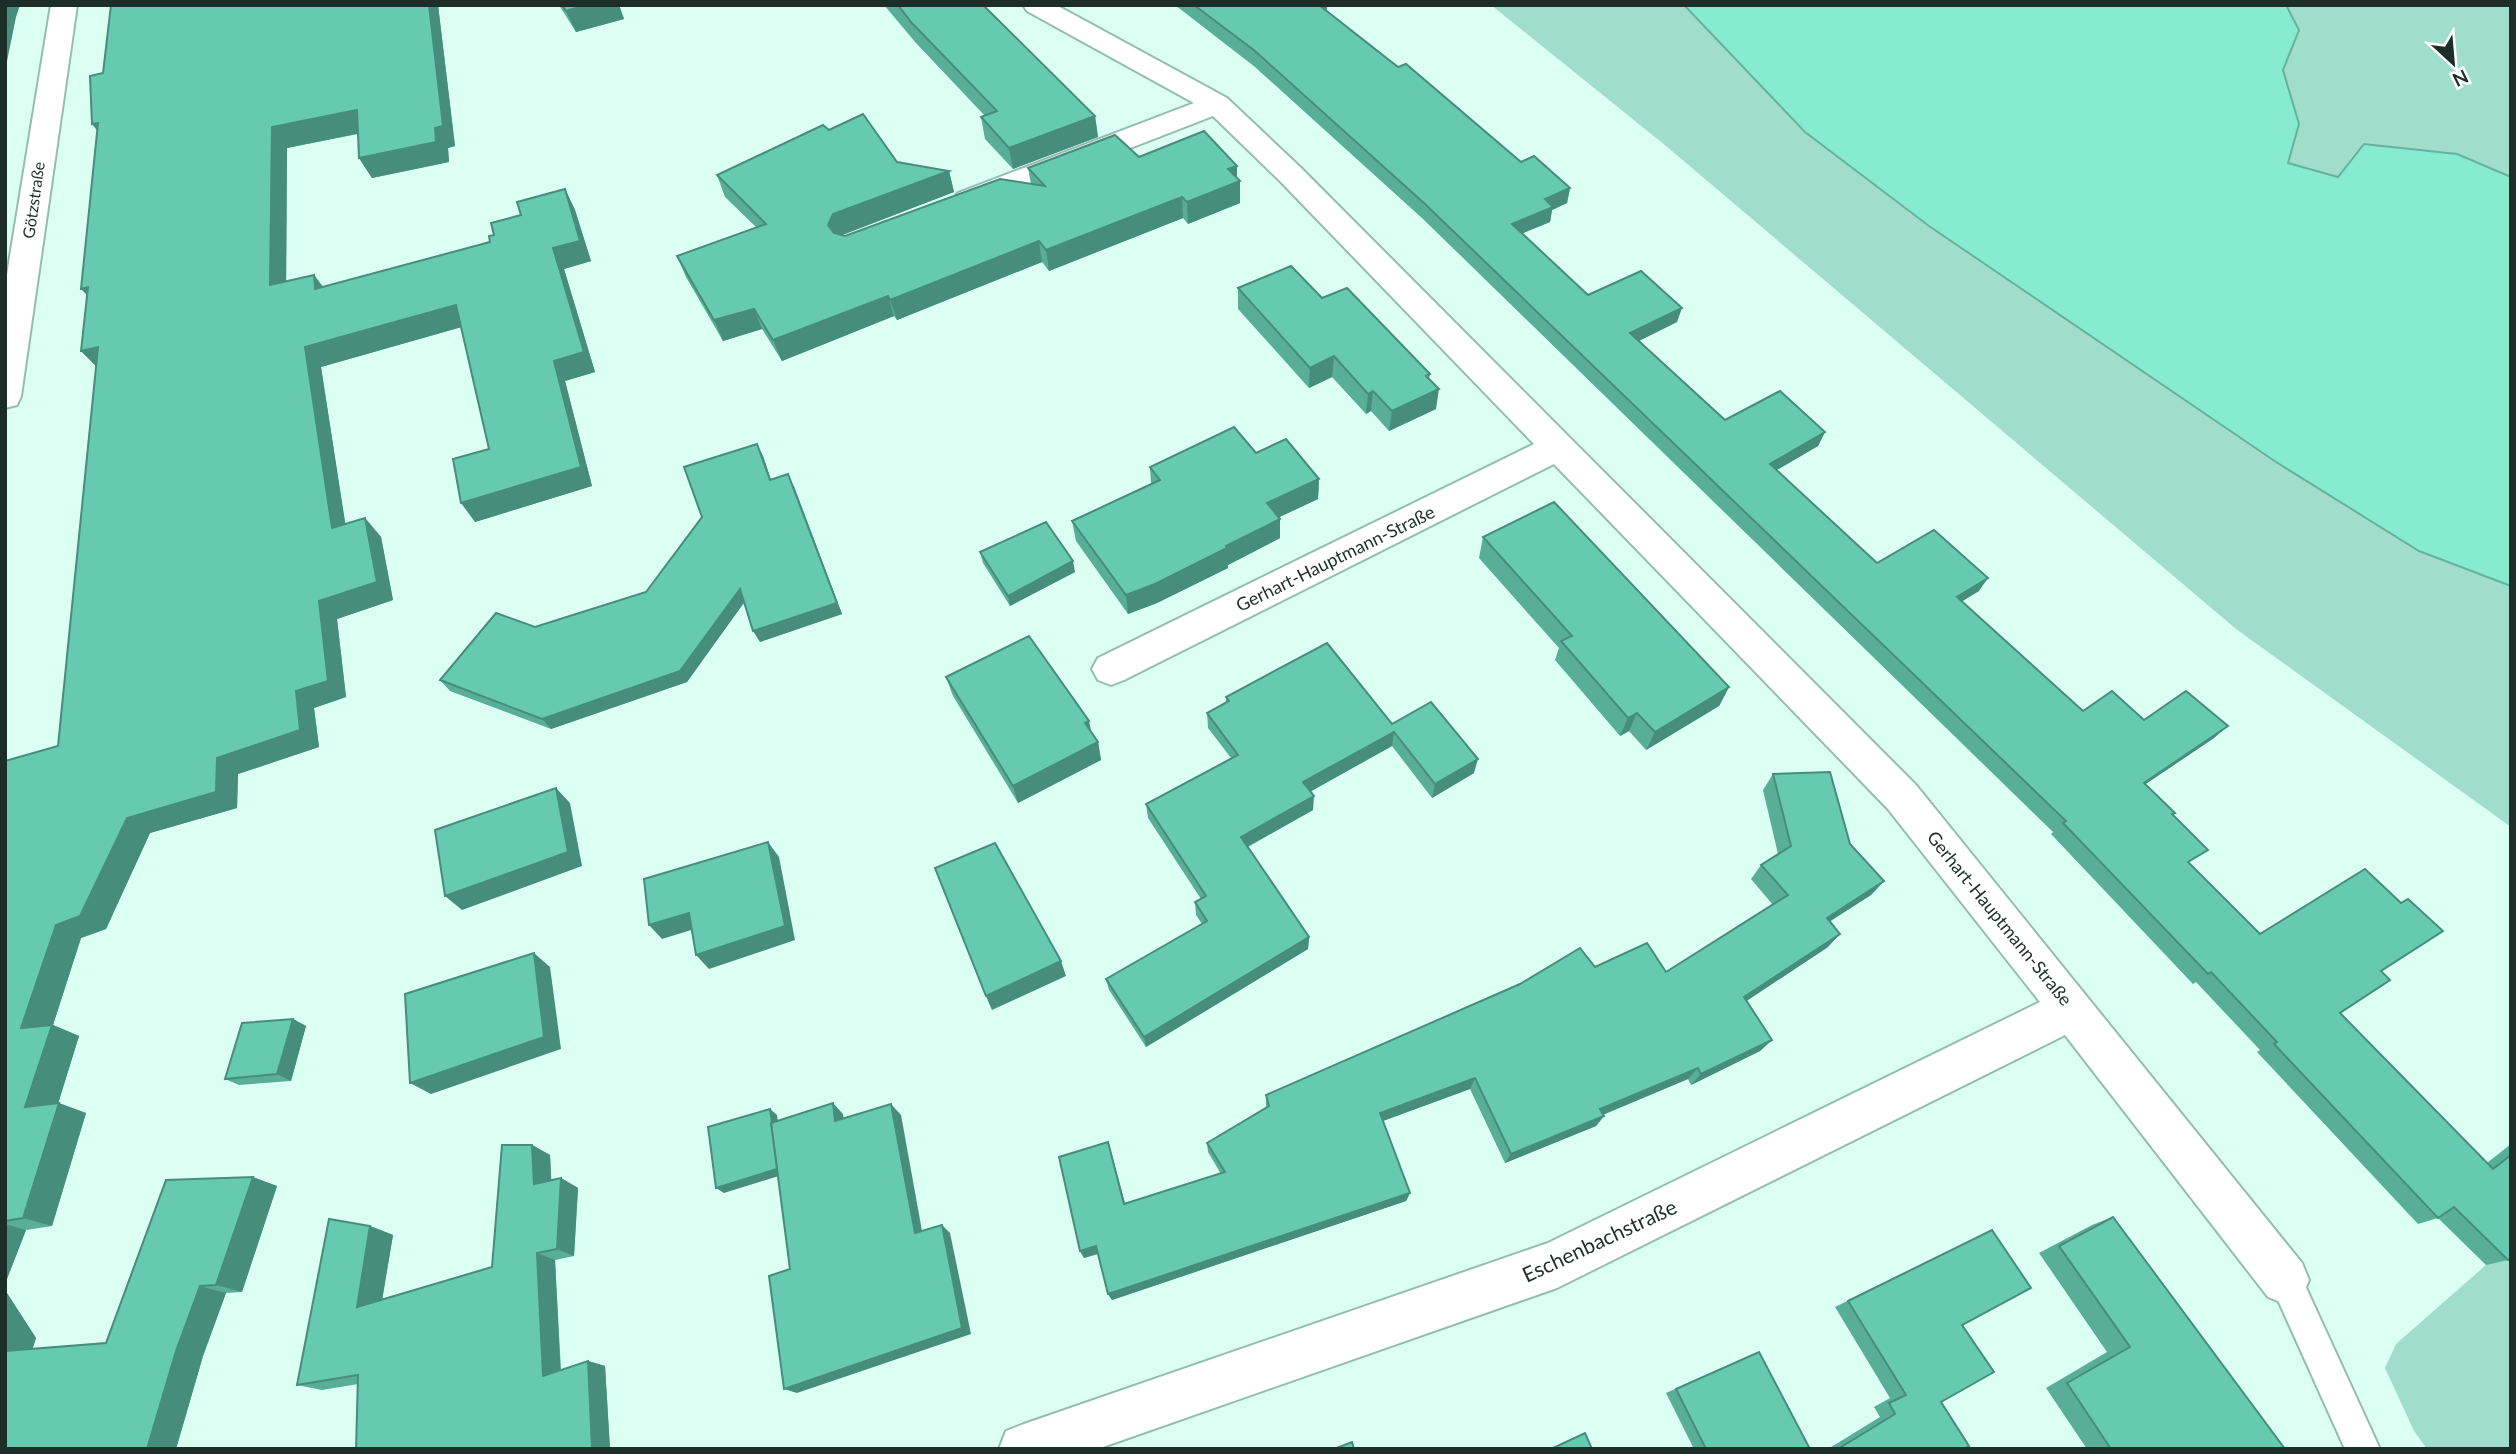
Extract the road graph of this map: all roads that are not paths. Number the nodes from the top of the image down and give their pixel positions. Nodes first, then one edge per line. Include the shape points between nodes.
1 (64, 5) edge
2 (1036, 5) edge
3 (1217, 104) junction
4 (941, 211) edge
5 (5, 396) edge
6 (1558, 447) junction
7 (1111, 669) dead end
8 (2072, 1009) junction
9 (2285, 1280) joint
10 (1024, 1449) edge
11 (2363, 1449) edge

1 - 5 street, Götzstraße
2 - 3 street, Gerhart-Hauptmann-Straße
3 - 4 street
3 - 6 street, Gerhart-Hauptmann-Straße
6 - 7 street, Gerhart-Hauptmann-Straße
6 - 8 street, Gerhart-Hauptmann-Straße via 1902,797
8 - 9 street, Gerhart-Hauptmann-Straße
8 - 10 street, Eschenbachstraße via 1557,1264
9 - 11 lane, Gerhart-Hauptmann-Straße

